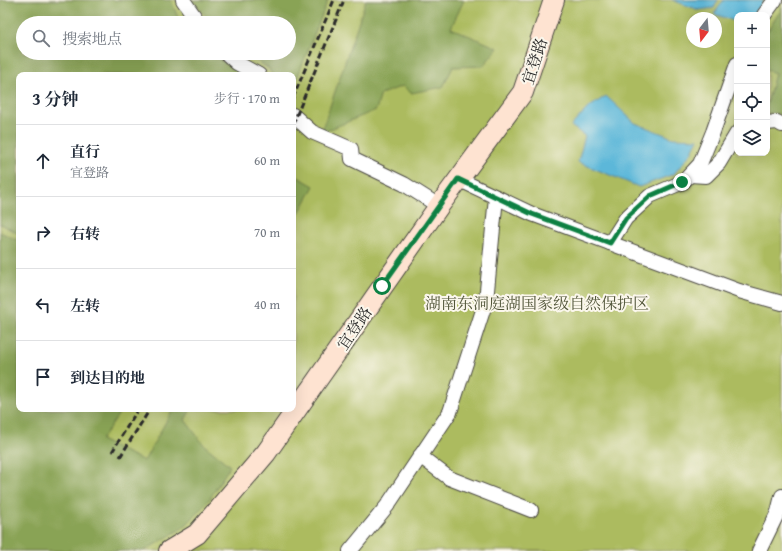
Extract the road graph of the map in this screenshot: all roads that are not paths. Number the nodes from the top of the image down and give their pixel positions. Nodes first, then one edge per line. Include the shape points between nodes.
1 (183, 0) edge
2 (554, 0) edge
3 (775, 0) edge
4 (766, 12) edge
5 (194, 16) edge
6 (234, 60) edge
7 (254, 72) edge
8 (734, 72) edge
9 (296, 118) edge
10 (770, 123) edge
11 (782, 125) edge
12 (734, 138) edge
13 (690, 175) junction
14 (458, 179) junction
15 (496, 197) junction
16 (439, 206) junction
17 (610, 243) junction
18 (782, 303) edge
19 (296, 410) edge
20 (295, 412) edge
21 (420, 456) junction
22 (782, 496) edge
23 (530, 510) dead end
24 (169, 551) edge
25 (350, 551) edge
26 (759, 551) edge

1 - 5 street
2 - 14 street, 宜登路 via 523,92
3 - 4 street
6 - 7 street
8 - 13 street via 700,164
9 - 16 street via 312,132 351,149 352,159 404,184
10 - 11 street
12 - 13 street via 720,163 706,176
13 - 17 street via 682,182 650,196 626,218
14 - 15 street
14 - 16 street, 宜登路
15 - 17 street via 532,214
15 - 21 street via 486,301 450,412
16 - 19 street, 宜登路
17 - 18 street via 739,291
20 - 24 street, 宜登路 via 266,453 197,534
21 - 23 street via 449,478
21 - 25 street via 387,506
22 - 26 street via 778,512

